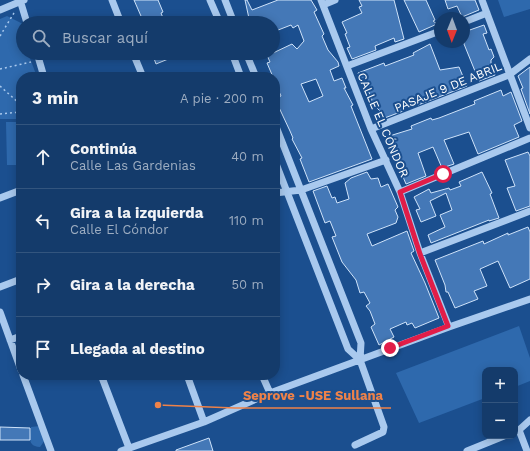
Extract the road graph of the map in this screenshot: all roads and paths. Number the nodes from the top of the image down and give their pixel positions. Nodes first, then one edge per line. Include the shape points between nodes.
1 (22, 0) edge
2 (112, 0) edge
3 (210, 0) edge
4 (225, 0) edge
5 (336, 0) edge
6 (482, 0) edge
7 (322, 2) edge
8 (0, 10) edge
9 (14, 13) dead end
10 (487, 13) junction
11 (26, 16) edge
12 (118, 16) edge
13 (217, 16) edge
14 (231, 16) edge
15 (470, 20) edge
16 (434, 33) edge
17 (0, 36) edge
18 (530, 59) edge
19 (136, 60) edge
20 (235, 60) edge
21 (249, 60) edge
22 (39, 61) joint
23 (347, 66) junction
24 (0, 69) edge
25 (42, 72) edge
26 (141, 72) edge
27 (239, 72) edge
28 (254, 72) edge
29 (509, 75) junction
30 (0, 86) edge
31 (16, 100) edge
32 (16, 112) edge
33 (0, 114) edge
34 (530, 128) edge
35 (371, 129) junction
36 (280, 137) edge
37 (530, 138) edge
38 (386, 160) junction
39 (280, 174) edge
40 (301, 190) junction
41 (287, 191) junction
42 (16, 192) edge
43 (280, 192) edge
44 (400, 192) junction
45 (0, 198) edge
46 (530, 211) edge
47 (420, 254) junction
48 (16, 281) edge
49 (0, 287) edge
50 (530, 299) edge
51 (0, 312) edge
52 (448, 326) junction
53 (16, 338) edge
54 (10, 340) junction
55 (16, 356) edge
56 (360, 360) junction
57 (25, 380) edge
58 (102, 380) edge
59 (189, 380) edge
60 (264, 380) edge
61 (270, 393) junction
62 (530, 420) edge
63 (204, 422) junction
64 (518, 430) edge
65 (518, 433) edge
66 (496, 439) edge
67 (486, 443) junction
68 (355, 444) dead end
69 (129, 448) junction
70 (51, 451) edge
71 (121, 451) edge
72 (467, 451) edge
73 (488, 451) edge
74 (527, 451) edge

1 - 8 street
1 - 11 street
2 - 12 street
3 - 13 street
4 - 14 street
5 - 7 street
6 - 10 street
7 - 23 street, CALLE EL CÓNDOR
9 - 17 path
10 - 15 street
10 - 29 street
16 - 23 street
18 - 29 street, PASAJE 9 DE ABRIL
19 - 26 street
20 - 27 street
21 - 28 street
22 - 24 path
22 - 25 street
23 - 35 street, CALLE EL CÓNDOR
29 - 34 street
29 - 35 street, PASAJE 9 DE ABRIL
30 - 31 path
32 - 33 path
35 - 38 street, CALLE EL CÓNDOR
36 - 40 street
37 - 44 street
38 - 40 street
38 - 44 street, CALLE EL CÓNDOR
39 - 41 street
40 - 41 street
40 - 56 street via 361,343
41 - 43 street
41 - 56 street via 348,349
42 - 45 street
44 - 47 street, CALLE EL CÓNDOR
46 - 47 street
47 - 52 street, CALLE EL CÓNDOR
48 - 49 street
50 - 52 street
51 - 54 street
52 - 56 street
53 - 54 street
54 - 55 street
56 - 61 street
56 - 68 street via 384,430
57 - 70 street
58 - 69 street
59 - 63 street
60 - 61 street
61 - 63 street
62 - 64 street
63 - 69 street
65 - 74 street
66 - 67 street
67 - 72 street
67 - 73 street
69 - 71 street

